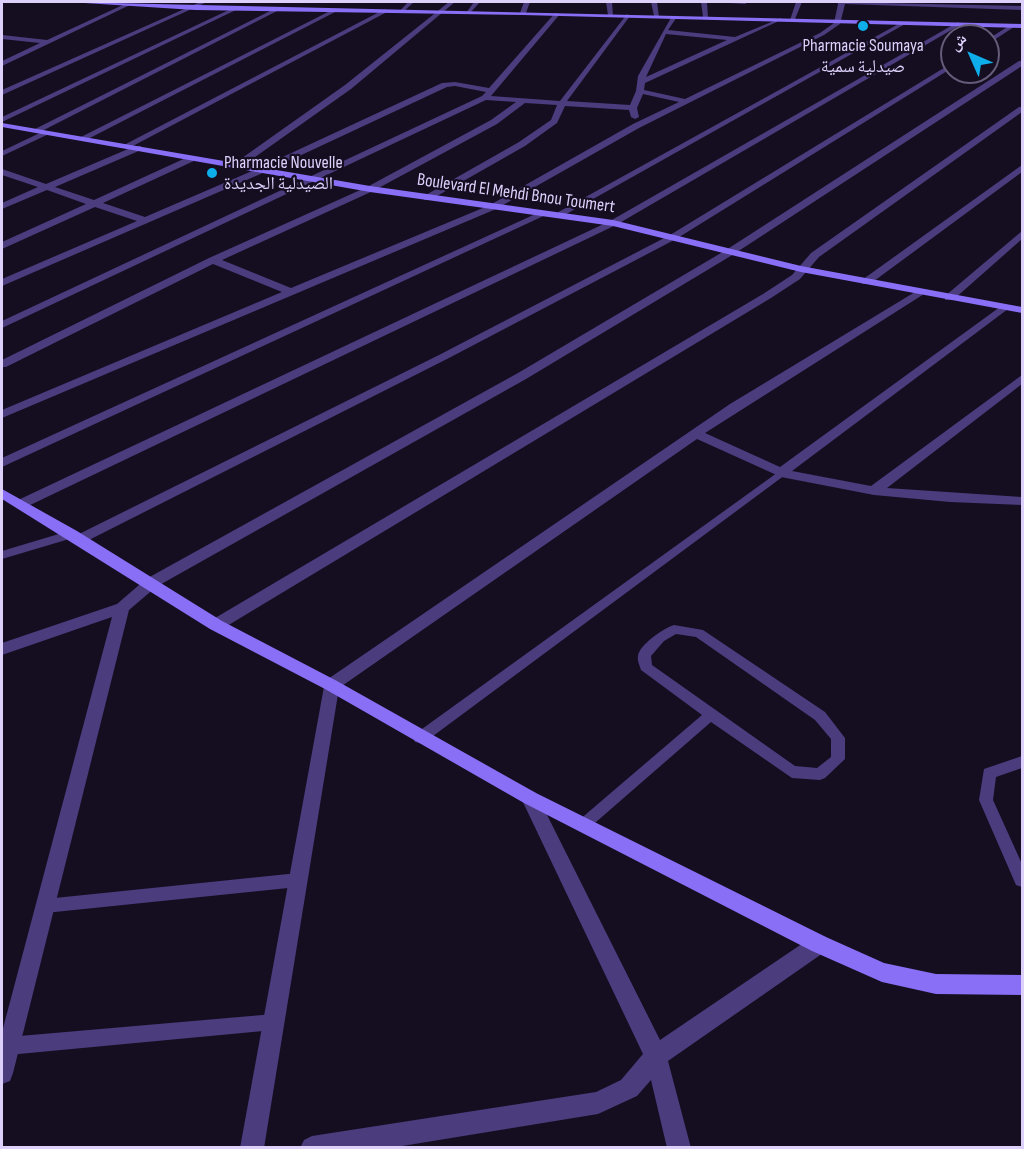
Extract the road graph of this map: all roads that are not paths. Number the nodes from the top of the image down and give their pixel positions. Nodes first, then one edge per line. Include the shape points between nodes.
1 (72, 2) edge
2 (204, 2) edge
3 (411, 2) edge
4 (452, 2) edge
5 (477, 2) edge
6 (527, 2) edge
7 (609, 2) edge
8 (654, 2) edge
9 (704, 2) edge
10 (717, 2) edge
11 (745, 2) edge
12 (799, 2) edge
13 (842, 2) edge
14 (125, 4) edge
15 (939, 4) edge
16 (195, 8) junction
17 (1023, 8) edge
18 (235, 9) junction
19 (278, 9) junction
20 (336, 10) junction
21 (385, 11) junction
22 (401, 11) junction
23 (442, 12) junction
24 (468, 12) junction
25 (523, 13) junction
26 (557, 14) junction
27 (611, 15) junction
28 (627, 16) junction
29 (657, 16) junction
30 (674, 17) junction
31 (706, 17) junction
32 (742, 18) junction
33 (779, 19) junction
34 (792, 19) junction
35 (838, 21) junction
36 (904, 23) junction
37 (943, 24) joint
38 (1000, 25) edge
39 (1018, 26) edge
40 (664, 32) junction
41 (940, 34) edge
42 (1000, 36) edge
43 (2, 37) edge
44 (739, 39) junction
45 (46, 42) junction
46 (1023, 63) edge
47 (2, 64) edge
48 (940, 72) edge
49 (640, 87) junction
50 (2, 93) edge
51 (488, 94) junction
52 (523, 101) junction
53 (684, 101) junction
54 (562, 103) junction
55 (633, 108) junction
56 (1023, 109) edge
57 (2, 120) edge
58 (2, 125) edge
59 (636, 126) junction
60 (35, 131) junction
61 (47, 133) junction
62 (81, 139) junction
63 (126, 146) junction
64 (138, 148) junction
65 (2, 154) edge
66 (193, 158) junction
67 (238, 165) junction
68 (1023, 168) edge
69 (262, 170) junction
70 (2, 172) edge
71 (314, 179) junction
72 (46, 187) junction
73 (370, 189) junction
74 (427, 198) junction
75 (96, 204) junction
76 (2, 207) edge
77 (493, 207) junction
78 (544, 213) junction
79 (558, 215) junction
80 (144, 220) junction
81 (613, 223) junction
82 (1023, 234) edge
83 (673, 237) junction
84 (2, 246) edge
85 (730, 252) junction
86 (213, 260) junction
87 (801, 269) junction
88 (866, 282) junction
89 (2, 283) edge
90 (291, 292) junction
91 (920, 292) junction
92 (949, 297) junction
93 (1004, 307) junction
94 (1023, 310) edge
95 (2, 325) edge
96 (2, 364) edge
97 (1023, 379) edge
98 (2, 414) edge
99 (697, 434) junction
100 (2, 463) edge
101 (781, 473) junction
102 (874, 491) junction
103 (2, 493) edge
104 (1020, 499) edge
105 (21, 504) junction
106 (76, 536) junction
107 (2, 555) edge
108 (151, 583) junction
109 (122, 608) junction
110 (216, 625) junction
111 (2, 650) edge
112 (331, 685) junction
113 (711, 715) junction
114 (420, 738) junction
115 (1023, 762) edge
116 (530, 798) junction
117 (583, 825) junction
118 (298, 880) junction
119 (1023, 880) edge
120 (45, 906) junction
121 (819, 944) junction
122 (1023, 985) edge
123 (273, 1022) junction
124 (8, 1046) junction
125 (656, 1056) junction
126 (2, 1073) edge
127 (321, 1147) edge
128 (252, 1148) edge
129 (680, 1148) edge

1 - 14 street
2 - 16 street
3 - 22 street
4 - 23 street
5 - 24 street
6 - 25 street
7 - 27 street
8 - 29 street
9 - 31 street
10 - 11 street
11 - 32 street
12 - 34 street
13 - 15 street
13 - 35 street
14 - 16 street
14 - 45 street
15 - 17 street
15 - 37 street
16 - 18 street
16 - 50 street
18 - 19 street
18 - 57 street
19 - 20 street
19 - 60 street
20 - 21 street
20 - 62 street
21 - 22 street
21 - 63 street
22 - 23 street
23 - 24 street
23 - 67 street via 348,87
24 - 25 street
25 - 26 street
26 - 27 street
26 - 51 street
27 - 28 street
28 - 29 street
28 - 54 street
29 - 30 street
30 - 31 street
30 - 40 street
31 - 32 street
32 - 33 street
33 - 34 street
33 - 44 street
34 - 35 street
35 - 36 street
35 - 53 street via 805,44
36 - 37 street
36 - 79 street
38 - 39 street
39 - 42 street
40 - 44 street
40 - 49 street
41 - 81 street
43 - 45 street
44 - 49 street
45 - 47 street
46 - 85 street
48 - 83 street
49 - 53 street
49 - 55 street
51 - 52 street
51 - 69 street via 455,84 445,85
51 - 71 street
52 - 54 street
52 - 73 street via 495,122
53 - 59 street
54 - 55 street
54 - 74 street via 554,121 545,129
55 - 59 street
56 - 87 street
58 - 60 street, Boulevard El Mehdi Bnou Toumert
59 - 77 street
60 - 61 street, Boulevard El Mehdi Bnou Toumert
61 - 62 street, Boulevard El Mehdi Bnou Toumert
61 - 65 street
62 - 63 street, Boulevard El Mehdi Bnou Toumert
63 - 64 street, Boulevard El Mehdi Bnou Toumert
64 - 66 street, Boulevard El Mehdi Bnou Toumert
64 - 72 street
66 - 67 street, Boulevard El Mehdi Bnou Toumert
66 - 75 street
67 - 69 street, Boulevard El Mehdi Bnou Toumert
68 - 88 street
69 - 71 street, Boulevard El Mehdi Bnou Toumert
69 - 80 street
70 - 72 street
71 - 73 street, Boulevard El Mehdi Bnou Toumert
71 - 95 street
72 - 75 street
72 - 76 street
73 - 74 street, Boulevard El Mehdi Bnou Toumert
73 - 86 street
74 - 77 street, Boulevard El Mehdi Bnou Toumert
75 - 80 street
75 - 84 street
77 - 78 street, Boulevard El Mehdi Bnou Toumert
77 - 90 street
78 - 79 street, Boulevard El Mehdi Bnou Toumert
78 - 100 street
79 - 81 street, Boulevard El Mehdi Bnou Toumert
80 - 89 street
81 - 83 street, Boulevard El Mehdi Bnou Toumert
81 - 105 street
82 - 92 street
83 - 85 street, Boulevard El Mehdi Bnou Toumert
83 - 106 street via 443,357
85 - 87 street, Boulevard El Mehdi Bnou Toumert
85 - 108 street via 522,376
86 - 90 street
86 - 96 street
87 - 88 street, Boulevard El Mehdi Bnou Toumert
87 - 110 street via 767,296
88 - 91 street, Boulevard El Mehdi Bnou Toumert
90 - 98 street
91 - 92 street, Boulevard El Mehdi Bnou Toumert
91 - 99 street
92 - 93 street, Boulevard El Mehdi Bnou Toumert
93 - 94 street, Boulevard El Mehdi Bnou Toumert
93 - 101 street
97 - 102 street
99 - 101 street
99 - 112 street
101 - 102 street
101 - 114 lane
102 - 104 street
103 - 105 street
105 - 106 street
106 - 107 lane
106 - 108 street
108 - 109 street
108 - 110 street
109 - 111 street
109 - 120 street
110 - 112 street
112 - 114 street
112 - 118 street
113 - 113 lane via 646,667 644,655 659,638 674,629 699,633 820,716 838,738 838,759 820,774 792,772
113 - 117 lane
114 - 116 street
115 - 119 lane via 989,773 986,800
116 - 117 street
116 - 125 street
117 - 121 street
118 - 120 lane
118 - 123 street
120 - 124 street
121 - 122 street via 882,972 936,984
121 - 125 street
123 - 124 lane
123 - 128 street
124 - 126 street
125 - 127 street via 629,1088 598,1103
125 - 129 street

